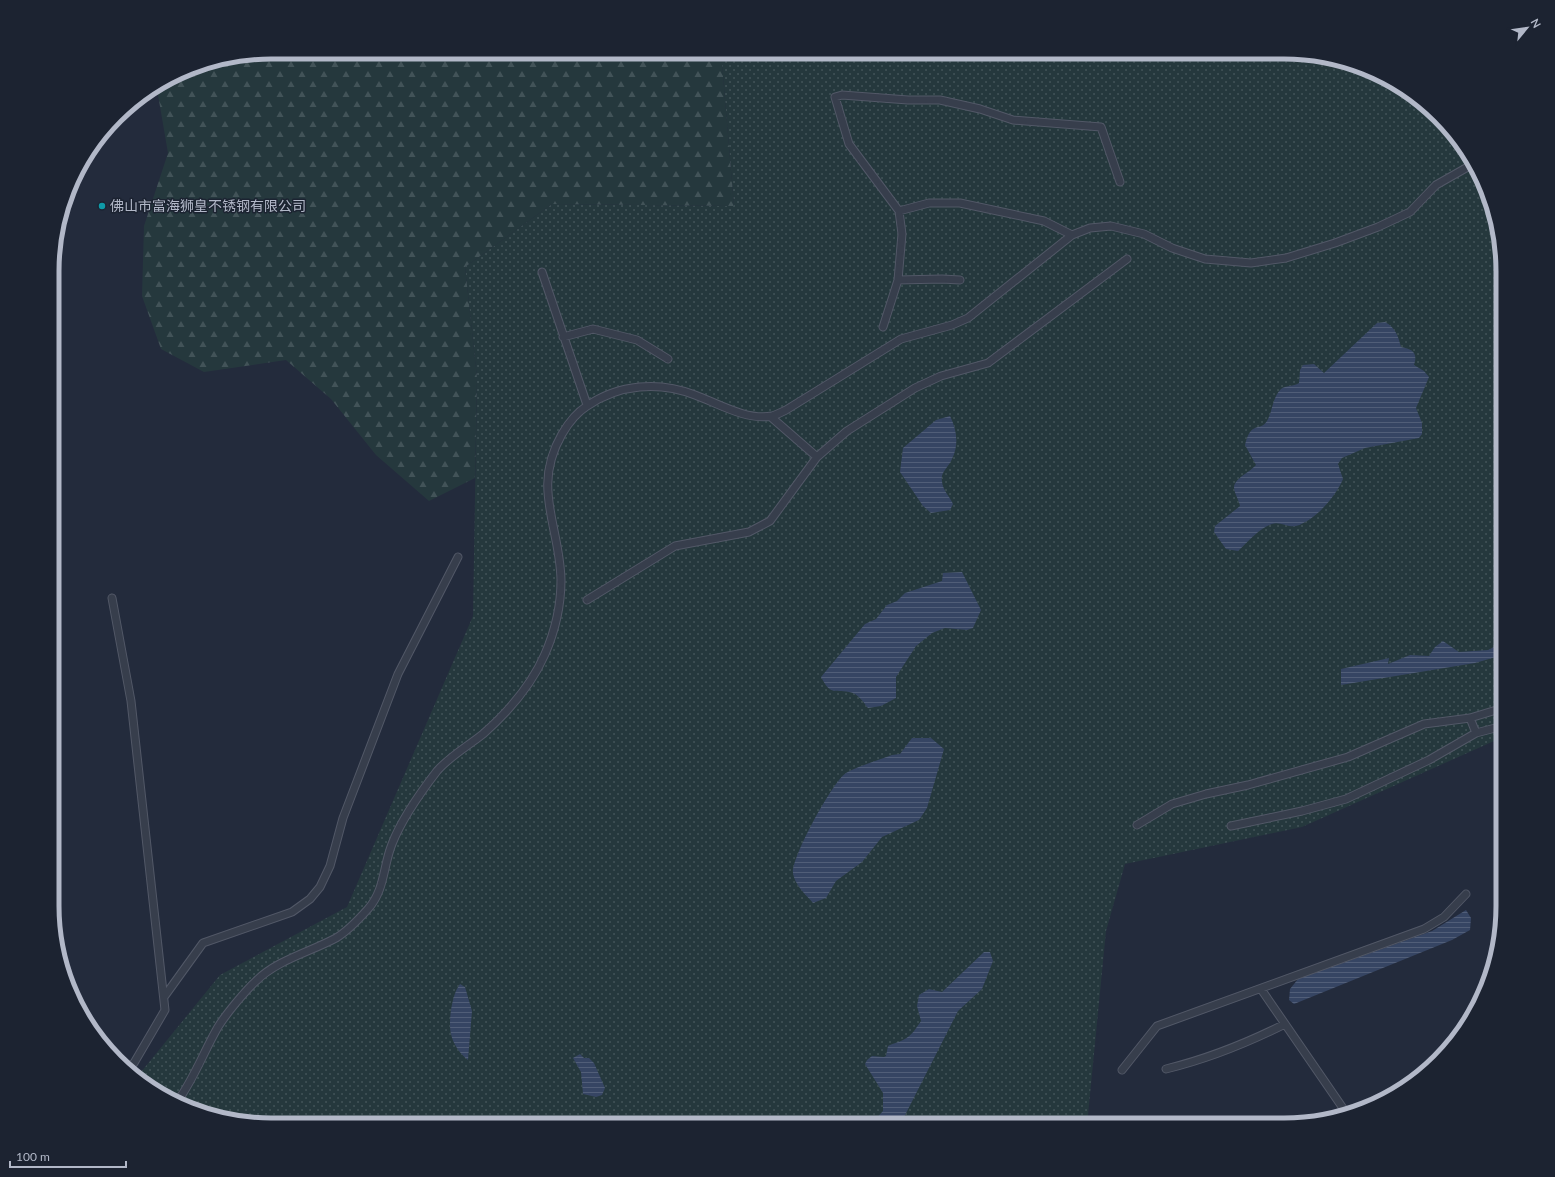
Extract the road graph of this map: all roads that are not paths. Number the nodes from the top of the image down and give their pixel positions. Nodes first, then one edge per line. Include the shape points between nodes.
1 (1469, 166) edge
2 (1120, 182) dead end
3 (899, 211) junction
4 (1072, 235) junction
5 (1128, 259) dead end
6 (542, 272) dead end
7 (898, 280) junction
8 (960, 280) dead end
9 (883, 327) dead end
10 (563, 337) junction
11 (668, 360) dead end
12 (587, 405) junction
13 (771, 417) junction
14 (817, 458) junction
15 (458, 557) dead end
16 (112, 598) dead end
17 (587, 600) dead end
18 (1496, 710) edge
19 (1470, 718) junction
20 (1496, 728) edge
21 (1476, 733) junction
22 (1137, 825) dead end
23 (1231, 826) dead end
24 (1466, 894) dead end
25 (1261, 989) junction
26 (164, 997) junction
27 (1285, 1024) junction
28 (131, 1065) edge
29 (1166, 1069) dead end
30 (1122, 1070) dead end
31 (180, 1097) edge
32 (1344, 1109) edge

1 - 4 street via 1436,185 1410,212 1350,238 1286,258 1251,262 1205,259 1172,248 1144,234 1111,226 1090,228
2 - 3 street via 1101,127 1013,120 940,100 842,95 835,97 849,144
3 - 4 street via 929,203 960,202 1044,221
3 - 7 street via 902,234
4 - 13 street via 968,318 901,339
5 - 14 street via 988,363 941,376 915,388 847,431
6 - 10 street
7 - 8 street
7 - 9 street
10 - 11 street via 593,329 637,340
10 - 12 street
12 - 13 street via 626,388 642,386 692,394 744,414
12 - 31 street via 570,420 549,463 548,502 561,580 558,613 545,654 526,687 500,718 439,769 418,798 391,846 378,896 369,908 338,937 277,966 256,980 220,1023
13 - 14 street
14 - 17 street via 770,521 749,532 675,546
15 - 26 street via 398,674 343,818 330,866 320,887 310,900 292,912 203,943
16 - 26 street via 132,702
18 - 19 street
19 - 21 street
19 - 22 street via 1424,724 1348,756 1179,802
20 - 21 street
21 - 23 street via 1429,760 1346,798 1302,811
24 - 25 street via 1444,917 1424,929
25 - 27 street
25 - 30 street via 1157,1026
26 - 28 street via 165,1010
27 - 29 street via 1249,1042 1185,1065
27 - 32 street

